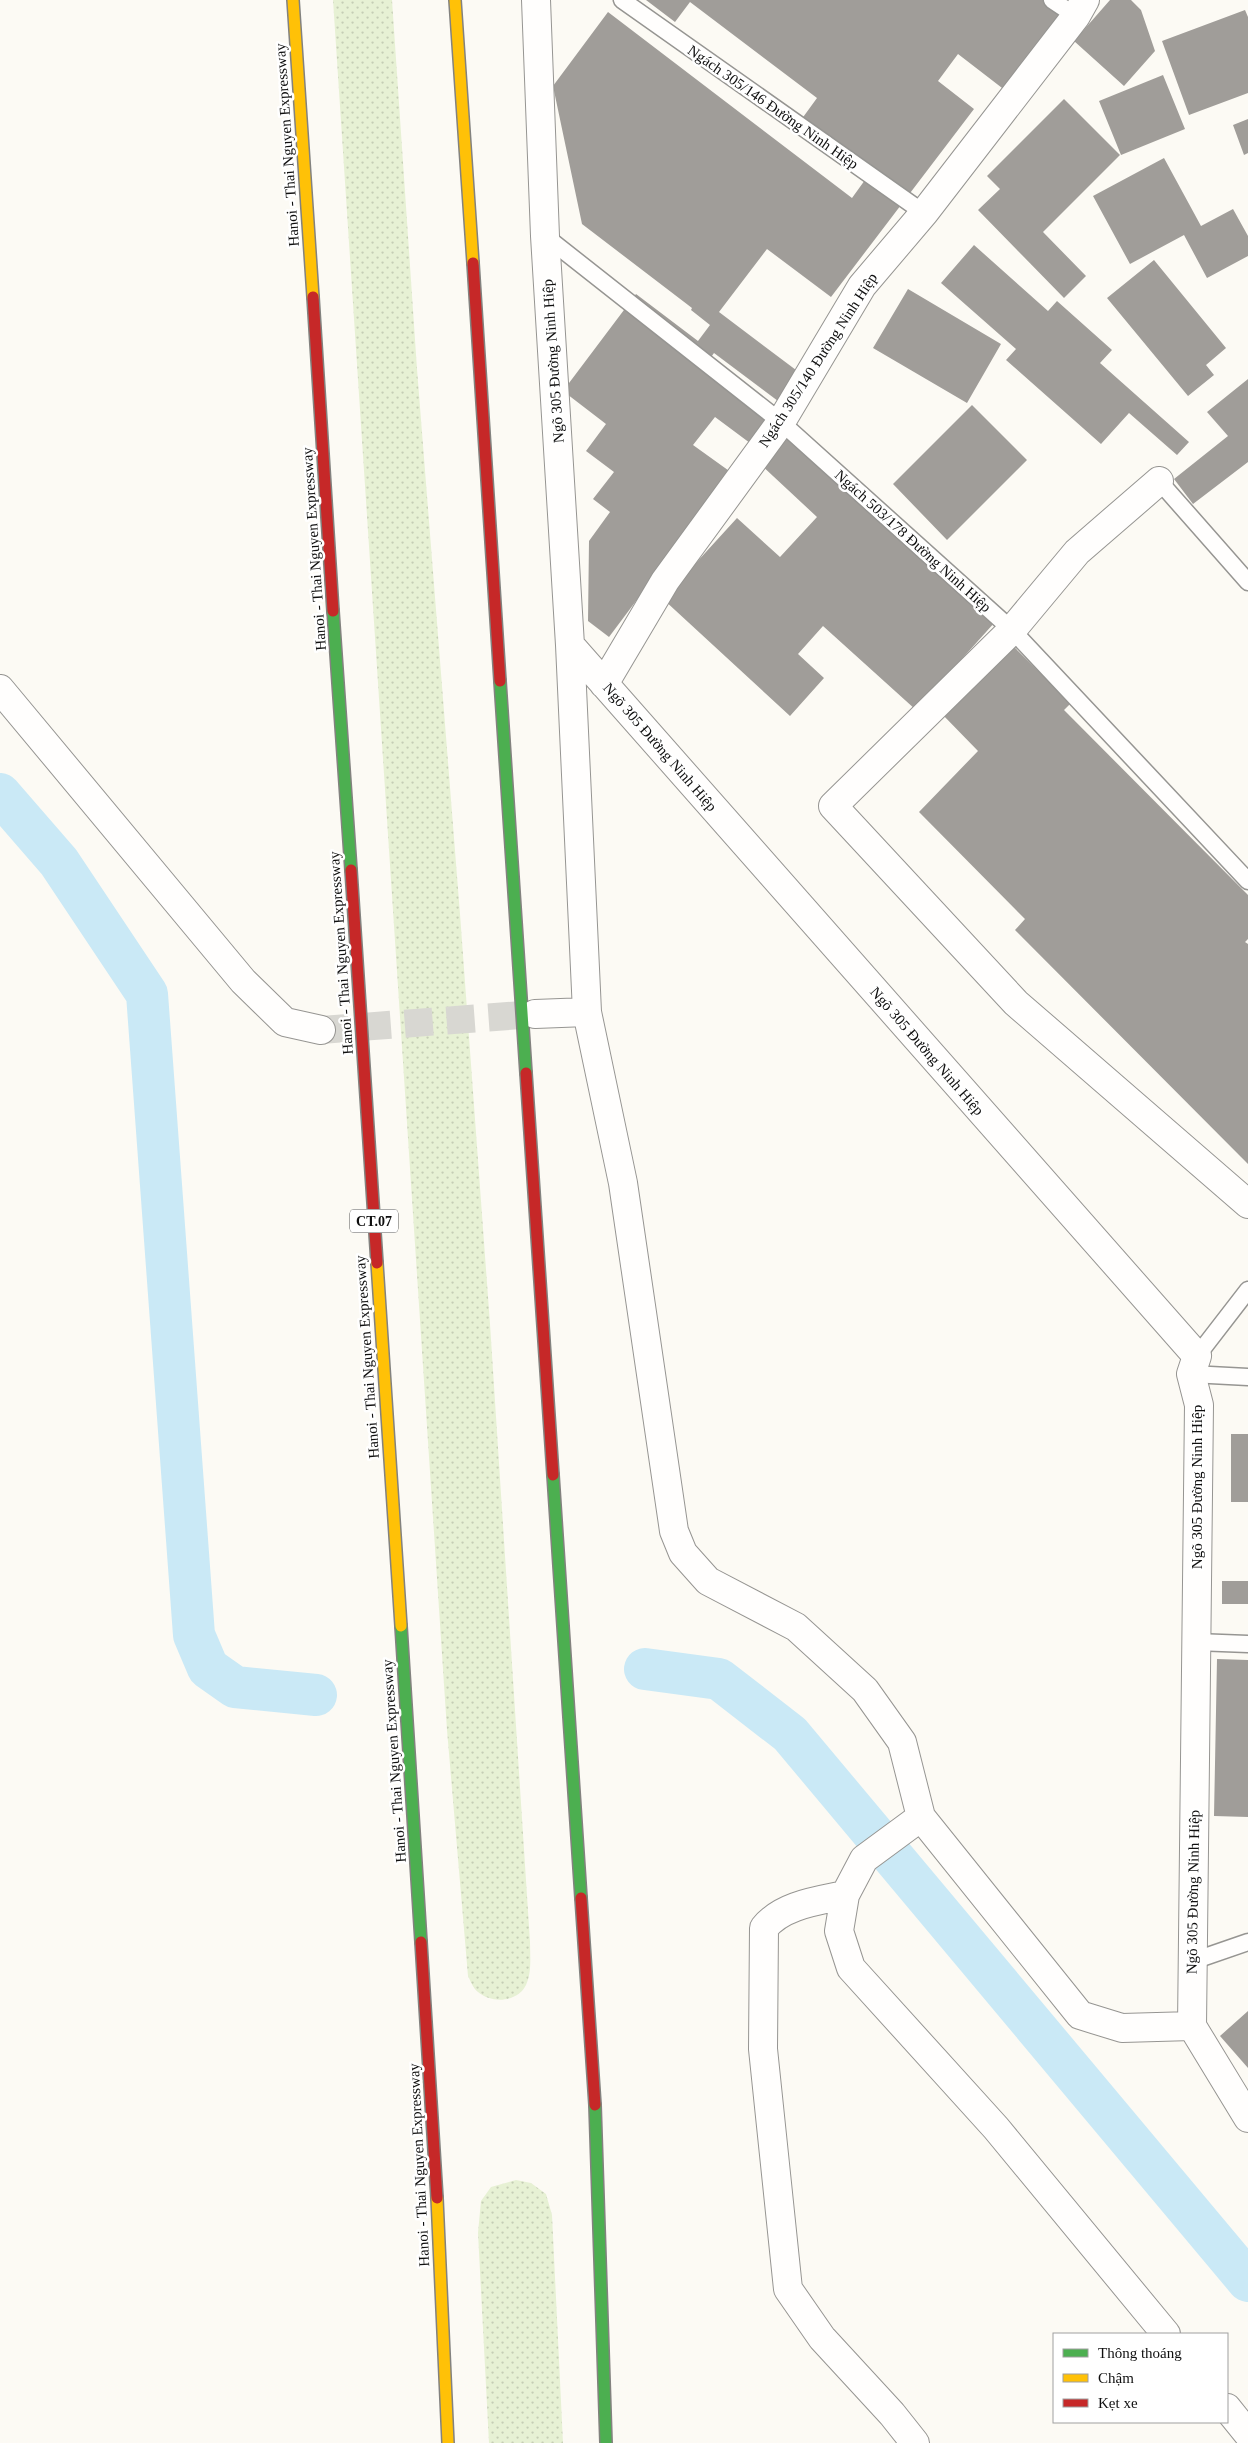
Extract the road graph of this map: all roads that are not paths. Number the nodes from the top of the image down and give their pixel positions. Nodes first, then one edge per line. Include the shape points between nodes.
1 (292, 0) edge
2 (455, 0) edge
3 (536, 0) edge
4 (622, 0) edge
5 (1052, 0) edge
6 (1080, 8) edge
7 (924, 214) junction
8 (545, 236) junction
9 (781, 422) junction
10 (1159, 481) joint
11 (1248, 582) edge
12 (1012, 630) junction
13 (570, 645) junction
14 (604, 684) junction
15 (0, 689) edge
16 (1248, 881) edge
17 (586, 1012) junction
18 (535, 1014) tunnel mouth
19 (321, 1030) tunnel mouth
20 (1248, 1204) edge
21 (1248, 1290) edge
22 (1194, 1365) junction
23 (1248, 1376) edge
24 (1196, 1642) junction
25 (1248, 1644) edge
26 (915, 1823) junction
27 (845, 1895) junction
28 (1248, 1942) edge
29 (1193, 1961) junction
30 (1192, 2026) junction
31 (1248, 2118) edge
32 (1165, 2333) edge
33 (1228, 2409) edge
34 (1248, 2434) edge
35 (448, 2443) edge
36 (606, 2443) edge
37 (915, 2443) edge

1 - 35 highway, Hanoi - Thai Nguyen Expressway / CT.07 via 431,2092
2 - 36 highway via 594,2089
3 - 8 street, Ngõ 305 Đường Ninh Hiệp
4 - 7 lane, Ngách 305/146 Đường Ninh Hiệp
5 - 6 lane
6 - 7 street, Ngách 305/140 Đường Ninh Hiệp
7 - 9 street, Ngách 305/140 Đường Ninh Hiệp via 862,286
8 - 9 lane, Ngách 503/178 Đường Ninh Hiệp
8 - 13 street, Ngõ 305 Đường Ninh Hiệp
9 - 12 lane, Ngách 503/178 Đường Ninh Hiệp
9 - 14 street, Ngách 305/140 Đường Ninh Hiệp via 665,581
10 - 11 lane
10 - 12 street via 1077,552
12 - 16 lane, Ngách 503/178 Đường Ninh Hiệp
12 - 20 street via 833,806 1016,1003
13 - 14 street, Ngõ 305 Đường Ninh Hiệp
13 - 17 street
14 - 22 street, Ngõ 305 Đường Ninh Hiệp
15 - 19 street via 243,981 285,1022
17 - 18 street
17 - 26 street via 623,1183 674,1531 683,1553 708,1581 796,1627 865,1690 902,1742
21 - 22 lane
22 - 23 lane
22 - 24 street, Ngõ 305 Đường Ninh Hiệp via 1198,1405
24 - 25 lane
24 - 29 street, Ngõ 305 Đường Ninh Hiệp
26 - 27 street via 864,1859
26 - 30 street via 1080,2014 1122,2028
27 - 32 street via 839,1932 851,1968 996,2128
27 - 37 street via 801,1905 772,1918 764,1928 763,2049 788,2288 822,2338
28 - 29 lane
29 - 30 street, Ngõ 305 Đường Ninh Hiệp
30 - 31 street
33 - 34 street

